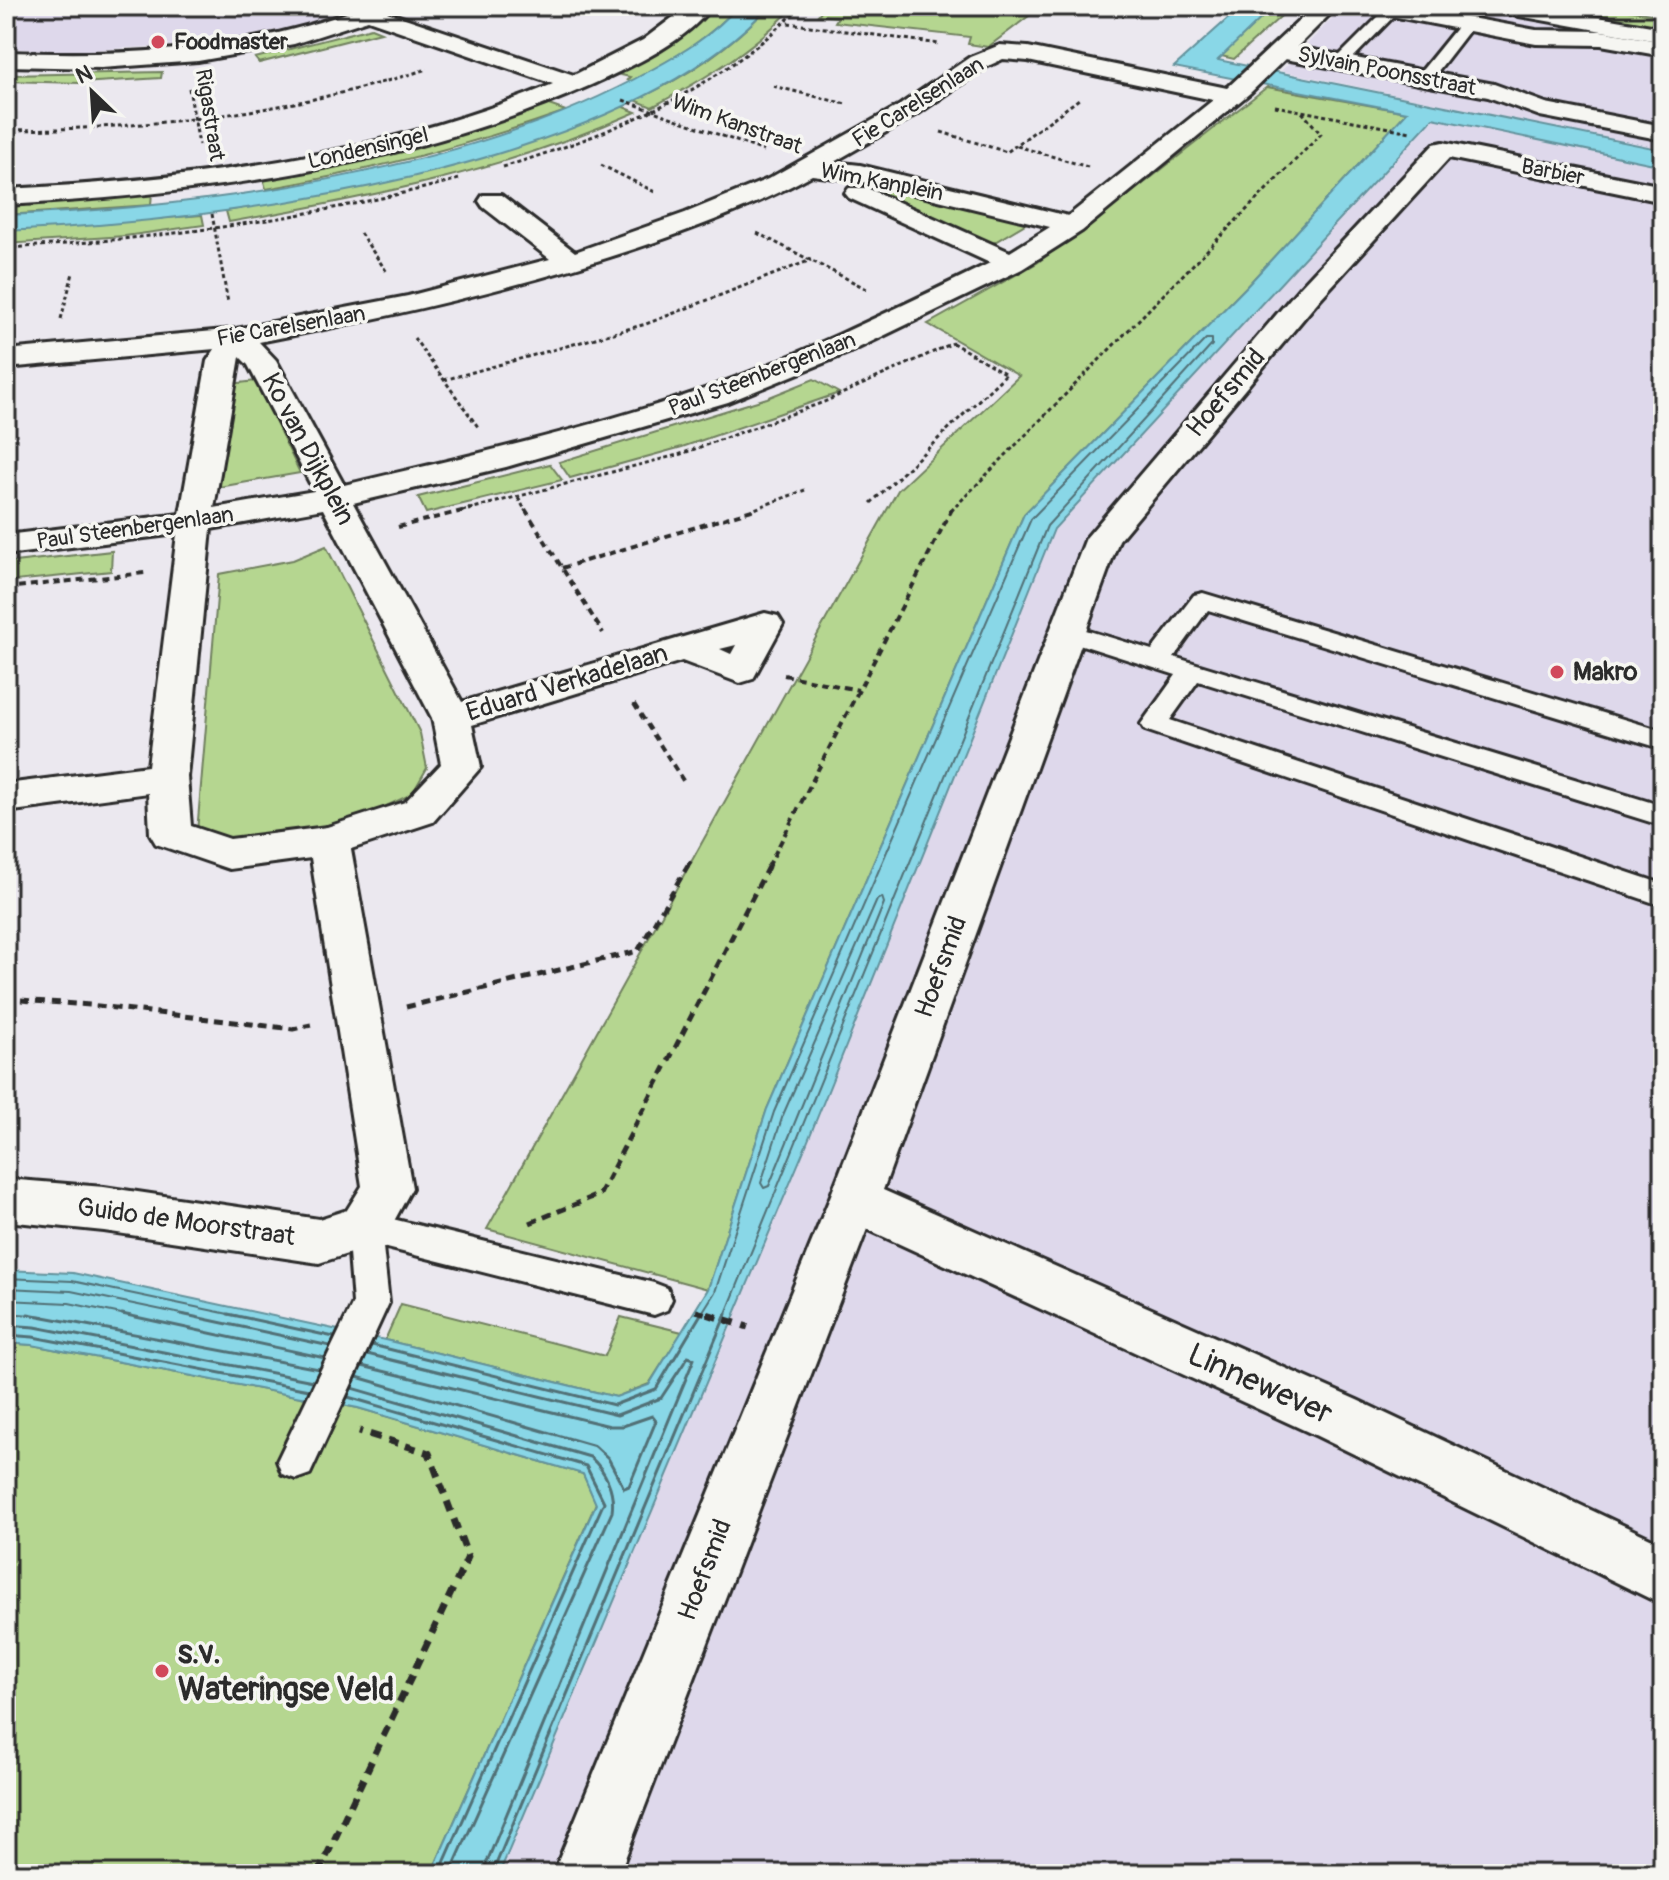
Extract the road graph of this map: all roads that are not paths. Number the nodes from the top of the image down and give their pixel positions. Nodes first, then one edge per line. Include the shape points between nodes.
1 (701, 6) edge
2 (1327, 6) edge
3 (1371, 6) edge
4 (1497, 6) edge
5 (376, 10) edge
6 (1393, 10) junction
7 (1467, 24) junction
8 (1663, 35) edge
9 (1536, 37) junction
10 (1663, 49) edge
11 (6, 59) edge
12 (1273, 59) junction
13 (1341, 62) junction
14 (1425, 77) junction
15 (574, 83) junction
16 (1494, 91) junction
17 (1236, 92) junction
18 (1663, 133) edge
19 (1429, 141) joint
20 (811, 167) junction
21 (1663, 194) edge
22 (6, 197) edge
23 (492, 201) dead end
24 (1073, 225) junction
25 (571, 262) junction
26 (1012, 263) junction
27 (236, 338) junction
28 (6, 359) edge
29 (334, 497) junction
30 (195, 522) junction
31 (6, 545) edge
32 (1066, 632) junction
33 (1159, 659) junction
34 (743, 667) road end
35 (1193, 670) junction
36 (451, 718) junction
37 (1663, 740) edge
38 (167, 777) junction
39 (6, 798) edge
40 (1663, 816) edge
41 (329, 841) junction
42 (1663, 895) edge
43 (6, 1200) edge
44 (854, 1200) junction
45 (364, 1227) junction
46 (654, 1299) road end
47 (296, 1461) dead end
48 (1663, 1575) edge
49 (586, 1874) edge

1 - 15 street, Londensingel via 641,53
2 - 12 street, Paul Steenbergenlaan
3 - 6 street
4 - 8 street
5 - 11 street via 289,37 184,56 80,62
5 - 15 street
6 - 7 street
6 - 13 lane
7 - 9 street
7 - 14 lane
9 - 10 street via 1601,38
9 - 16 street, Sylvain Poonsstraat
12 - 13 street, Sylvain Poonsstraat
12 - 17 street, Paul Steenbergenlaan
13 - 14 street, Sylvain Poonsstraat
14 - 16 street, Sylvain Poonsstraat
15 - 22 street, Londensingel via 503,113 316,161 205,180
16 - 18 street, Sylvain Poonsstraat via 1540,109
17 - 20 street, Fie Carelsenlaan via 1000,52
17 - 24 street, Paul Steenbergenlaan
19 - 21 street, Barbier
19 - 32 street, Hoefsmid via 1310,293 1103,538
20 - 24 street, Wim Kanplein via 860,173
20 - 25 street, Fie Carelsenlaan via 694,219
20 - 26 street, Wim Kanplein
23 - 25 street
24 - 26 street, Paul Steenbergenlaan
25 - 27 street, Fie Carelsenlaan via 392,308
26 - 29 street, Paul Steenbergenlaan via 838,347 717,395 495,460
27 - 28 street, Fie Carelsenlaan
27 - 29 street, Ko van Dijkplein via 261,360
27 - 30 street, Ko van Dijkplein via 222,361
29 - 30 street, Paul Steenbergenlaan
29 - 36 street, Ko van Dijkplein
30 - 31 street, Paul Steenbergenlaan
30 - 38 street, Ko van Dijkplein
32 - 33 lane
32 - 44 street, Hoefsmid
33 - 35 lane
33 - 37 lane via 1203,600
34 - 36 street, Eduard Verkadelaan via 765,624
35 - 40 lane
35 - 42 lane via 1154,724
36 - 41 street, Ko van Dijkplein via 461,767 419,812
38 - 39 street
38 - 41 street, Ko van Dijkplein via 171,834 229,854
41 - 45 street via 387,1188
43 - 45 street, Guido de Moorstraat via 319,1241
44 - 48 street, Linnewever via 1337,1418
44 - 49 street, Hoefsmid
45 - 46 lane
45 - 47 lane via 371,1303

